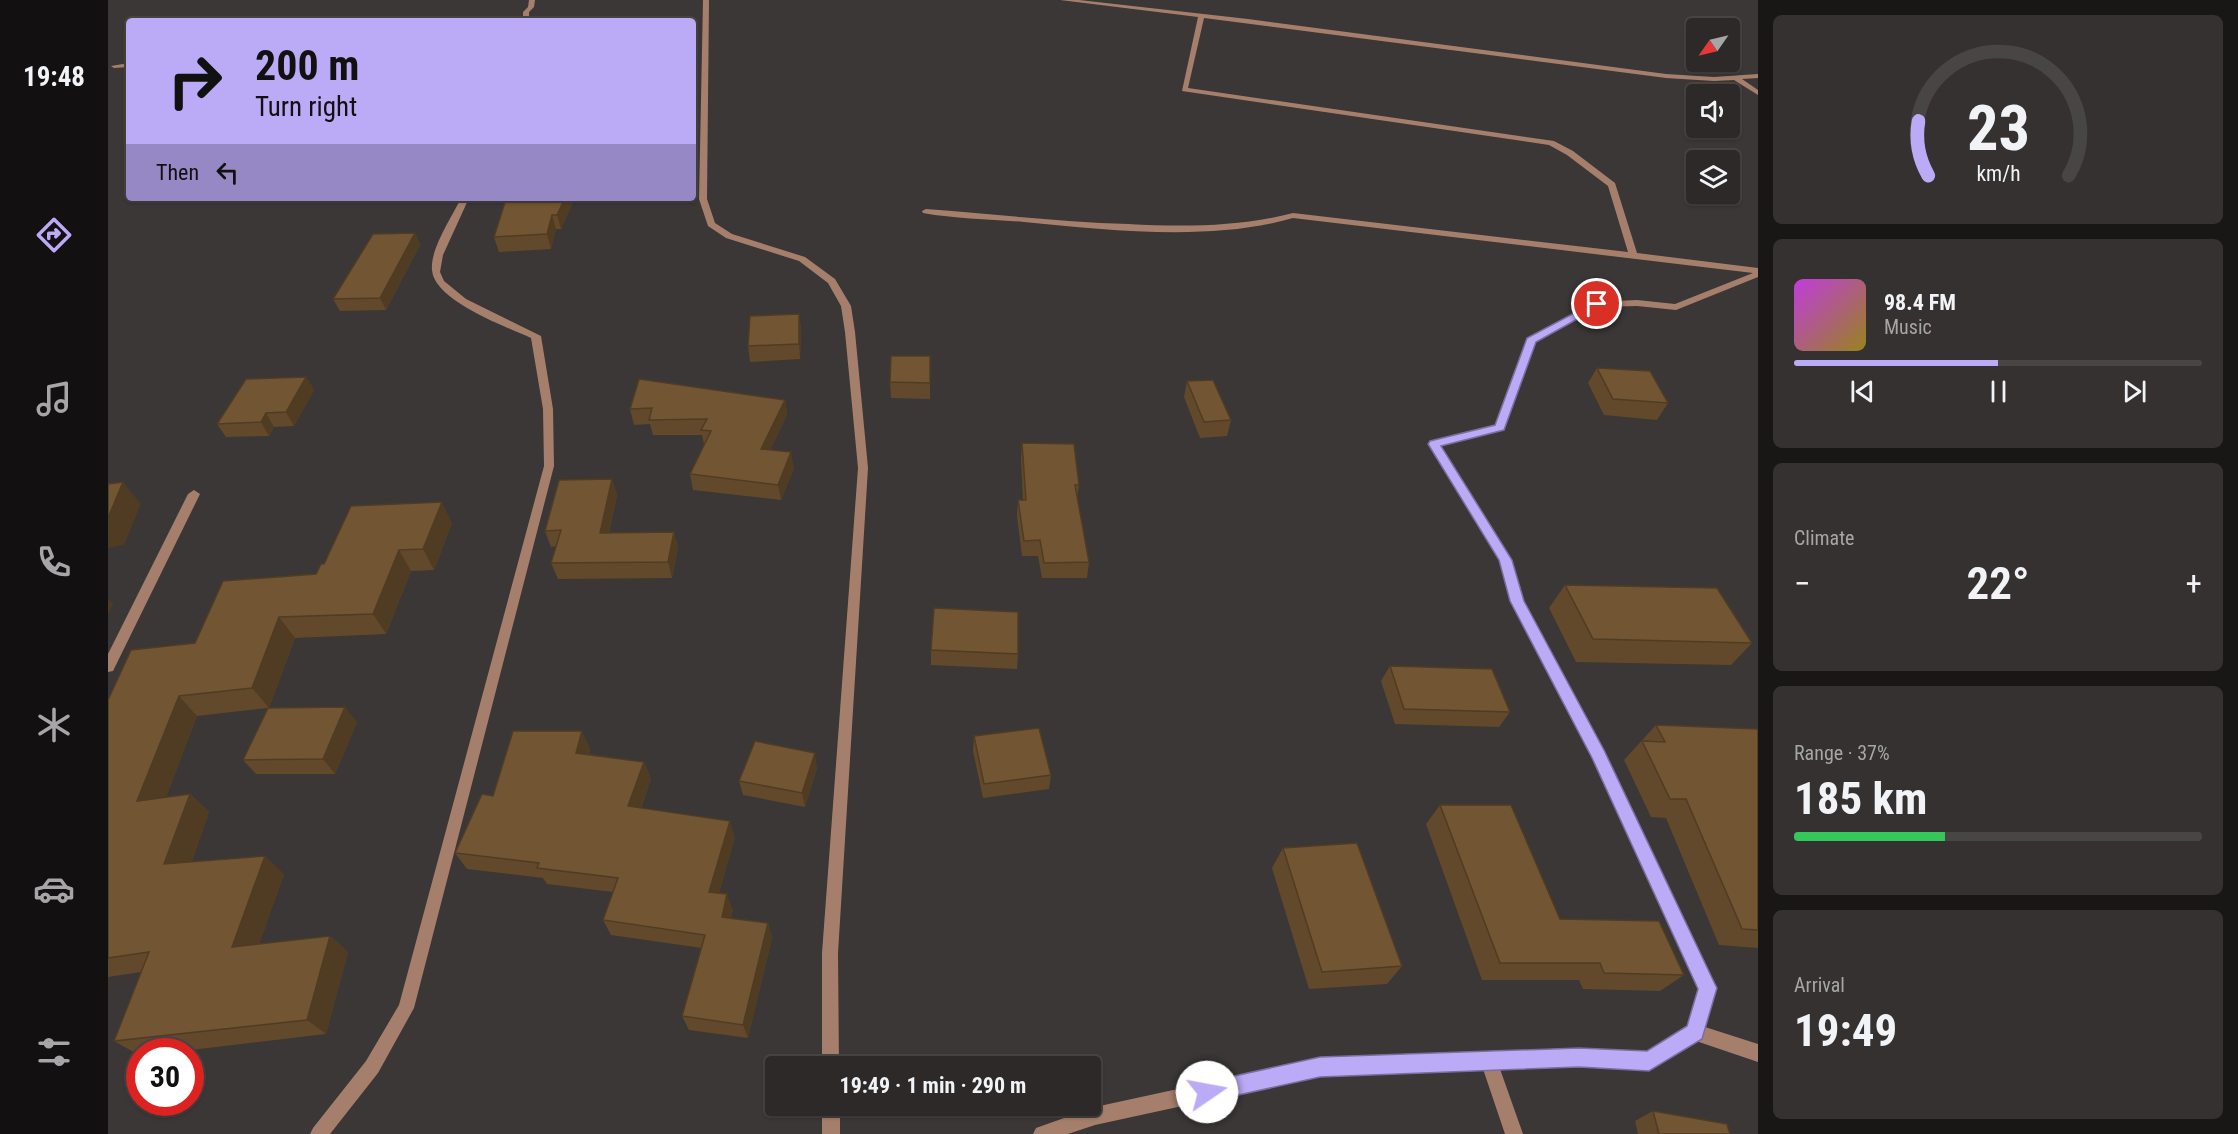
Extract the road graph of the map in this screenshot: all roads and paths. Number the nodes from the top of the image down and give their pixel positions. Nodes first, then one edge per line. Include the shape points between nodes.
1 (532, 0) edge
2 (706, 0) edge
3 (1063, 0) edge
4 (1201, 16) junction
5 (526, 18) edge
6 (126, 65) edge
7 (114, 66) dead end
8 (1758, 76) edge
9 (1736, 78) junction
10 (1758, 93) edge
11 (464, 201) edge
12 (926, 211) dead end
13 (1633, 255) junction
14 (1758, 272) edge
15 (194, 494) dead end
16 (108, 667) edge
17 (1695, 1032) junction
18 (1758, 1053) edge
19 (831, 1056) edge
20 (1489, 1061) junction
21 (831, 1116) edge
22 (319, 1134) edge
23 (831, 1134) edge
24 (1041, 1134) edge
25 (1514, 1134) edge

1 - 5 street
2 - 19 street via 703,199 711,224 729,236 802,259 832,280 846,306 850,332 863,468 830,953
3 - 4 street
4 - 9 street via 1666,76
4 - 13 street via 1184,90 1551,143 1612,185
6 - 7 street
8 - 9 street
9 - 10 street
11 - 22 street via 441,250 435,271 438,281 467,303 536,336 548,410 549,466 406,1008 372,1067
12 - 13 street via 1130,228 1266,224 1293,215
13 - 14 street
14 - 17 street via 1676,308 1637,303 1597,304 1531,340 1500,427 1434,444 1506,560 1517,601 1599,755 1708,988
15 - 16 street
17 - 18 street
17 - 20 street via 1649,1061
20 - 24 street via 1320,1067 1095,1116
20 - 25 street
21 - 23 street

